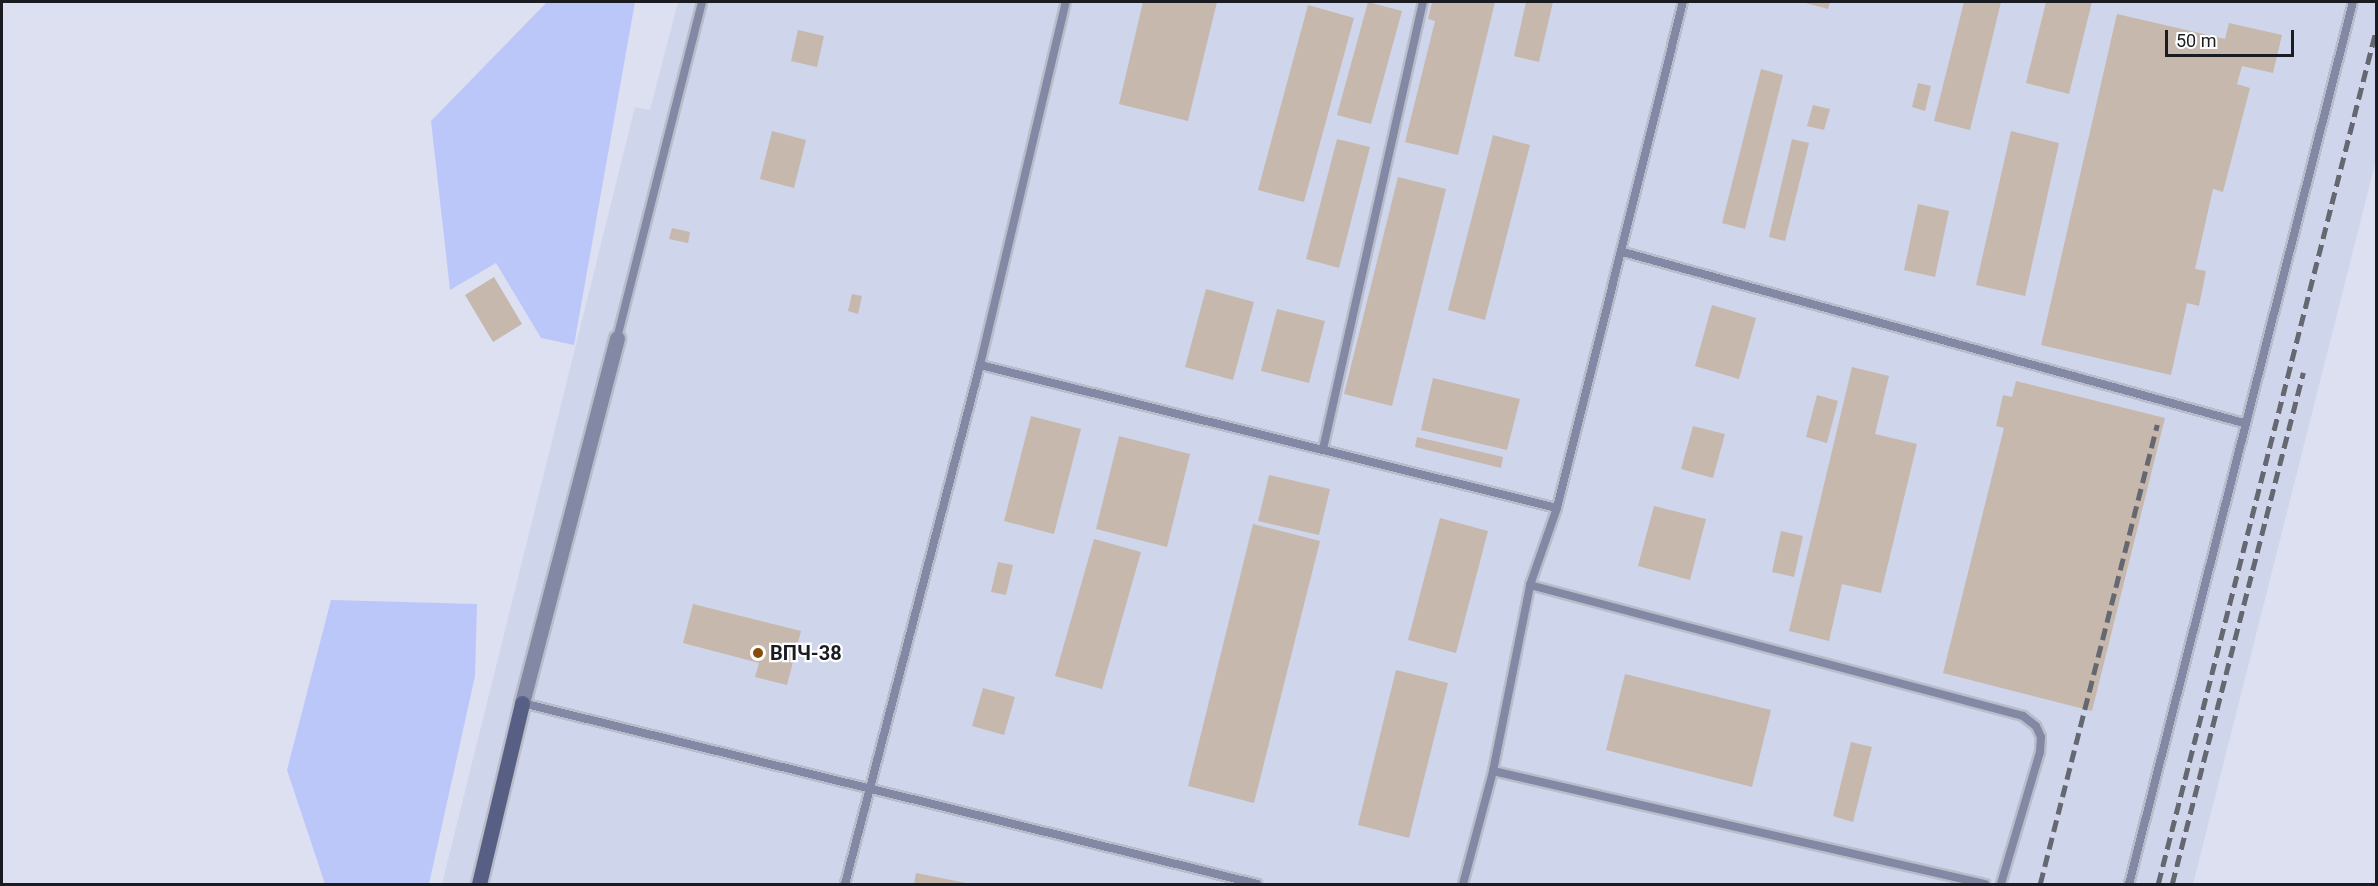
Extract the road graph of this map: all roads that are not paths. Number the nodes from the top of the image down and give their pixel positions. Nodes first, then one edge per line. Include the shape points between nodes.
1 (702, 2) edge
2 (1066, 2) edge
3 (1424, 2) edge
4 (1683, 2) edge
5 (2353, 2) edge
6 (1623, 252) junction
7 (617, 338) joint
8 (980, 365) junction
9 (2244, 423) junction
10 (1323, 448) junction
11 (1557, 508) junction
12 (1530, 585) junction
13 (522, 703) junction
14 (1493, 771) junction
15 (868, 791) junction
16 (479, 885) edge
17 (845, 885) edge
18 (1257, 885) edge
19 (1463, 885) edge
20 (1985, 885) edge
21 (2001, 885) edge
22 (2129, 885) edge

1 - 7 lane
2 - 8 lane
3 - 10 lane
4 - 6 lane
5 - 9 lane
6 - 9 lane
6 - 11 lane
7 - 13 street
8 - 10 lane
8 - 15 lane
9 - 22 lane
10 - 11 lane
11 - 12 lane
12 - 14 lane
12 - 21 lane via 2022,716 2038,731 2040,752
13 - 15 lane
13 - 16 street
14 - 19 lane
14 - 20 lane
15 - 17 lane
15 - 18 lane

